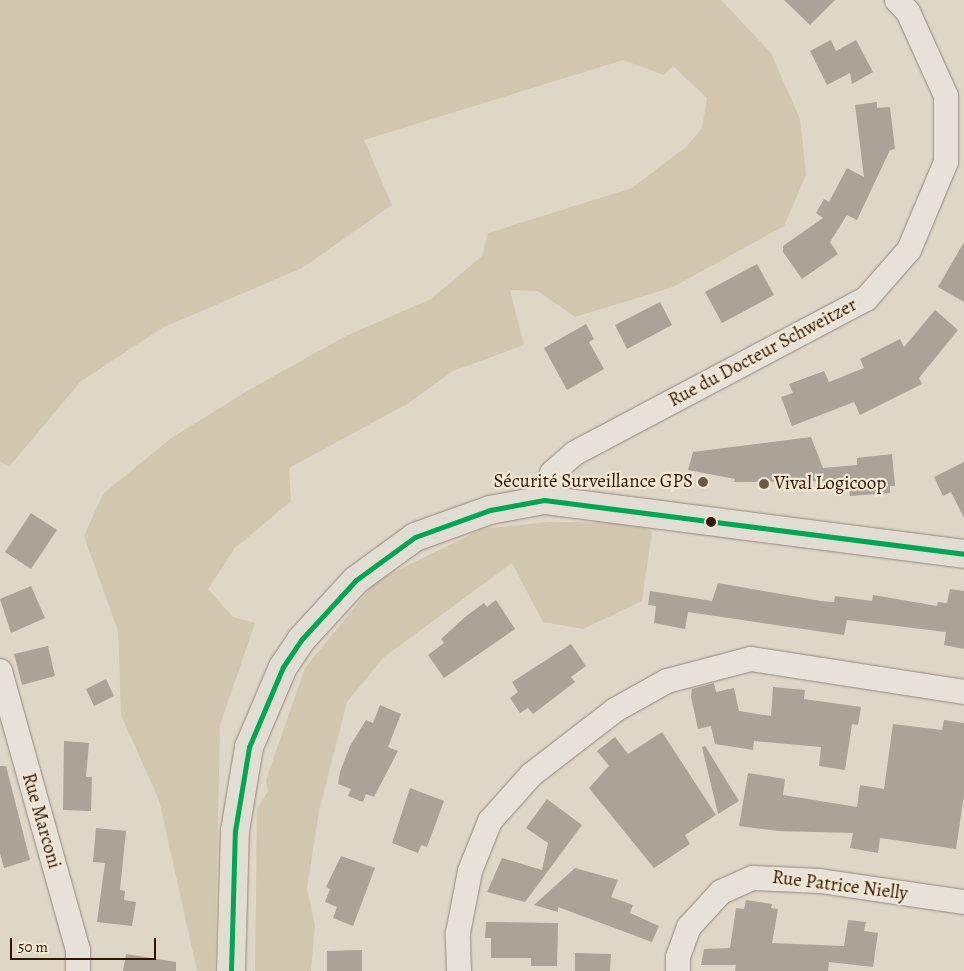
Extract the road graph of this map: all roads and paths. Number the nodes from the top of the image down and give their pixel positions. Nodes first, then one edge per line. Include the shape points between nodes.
1 (897, 0) edge
2 (544, 500) junction
3 (964, 554) edge
4 (0, 670) edge
5 (964, 692) edge
6 (964, 902) edge
7 (78, 971) edge
8 (231, 971) edge
9 (459, 971) edge
10 (678, 971) edge

1 - 2 street, Rue du Docteur Schweitzer via 908,12 946,96 946,162 909,250 866,299 576,453 552,473
2 - 3 main road
2 - 8 main road via 490,510 415,537 356,580 301,640 283,667 249,747 235,830
4 - 7 street, Rue Marconi via 78,950
5 - 9 street via 751,659 667,682 615,710 531,775 494,814 470,871 458,932
6 - 10 street, Rue Patrice Nielly via 820,881 753,878 721,892 689,927 678,957

